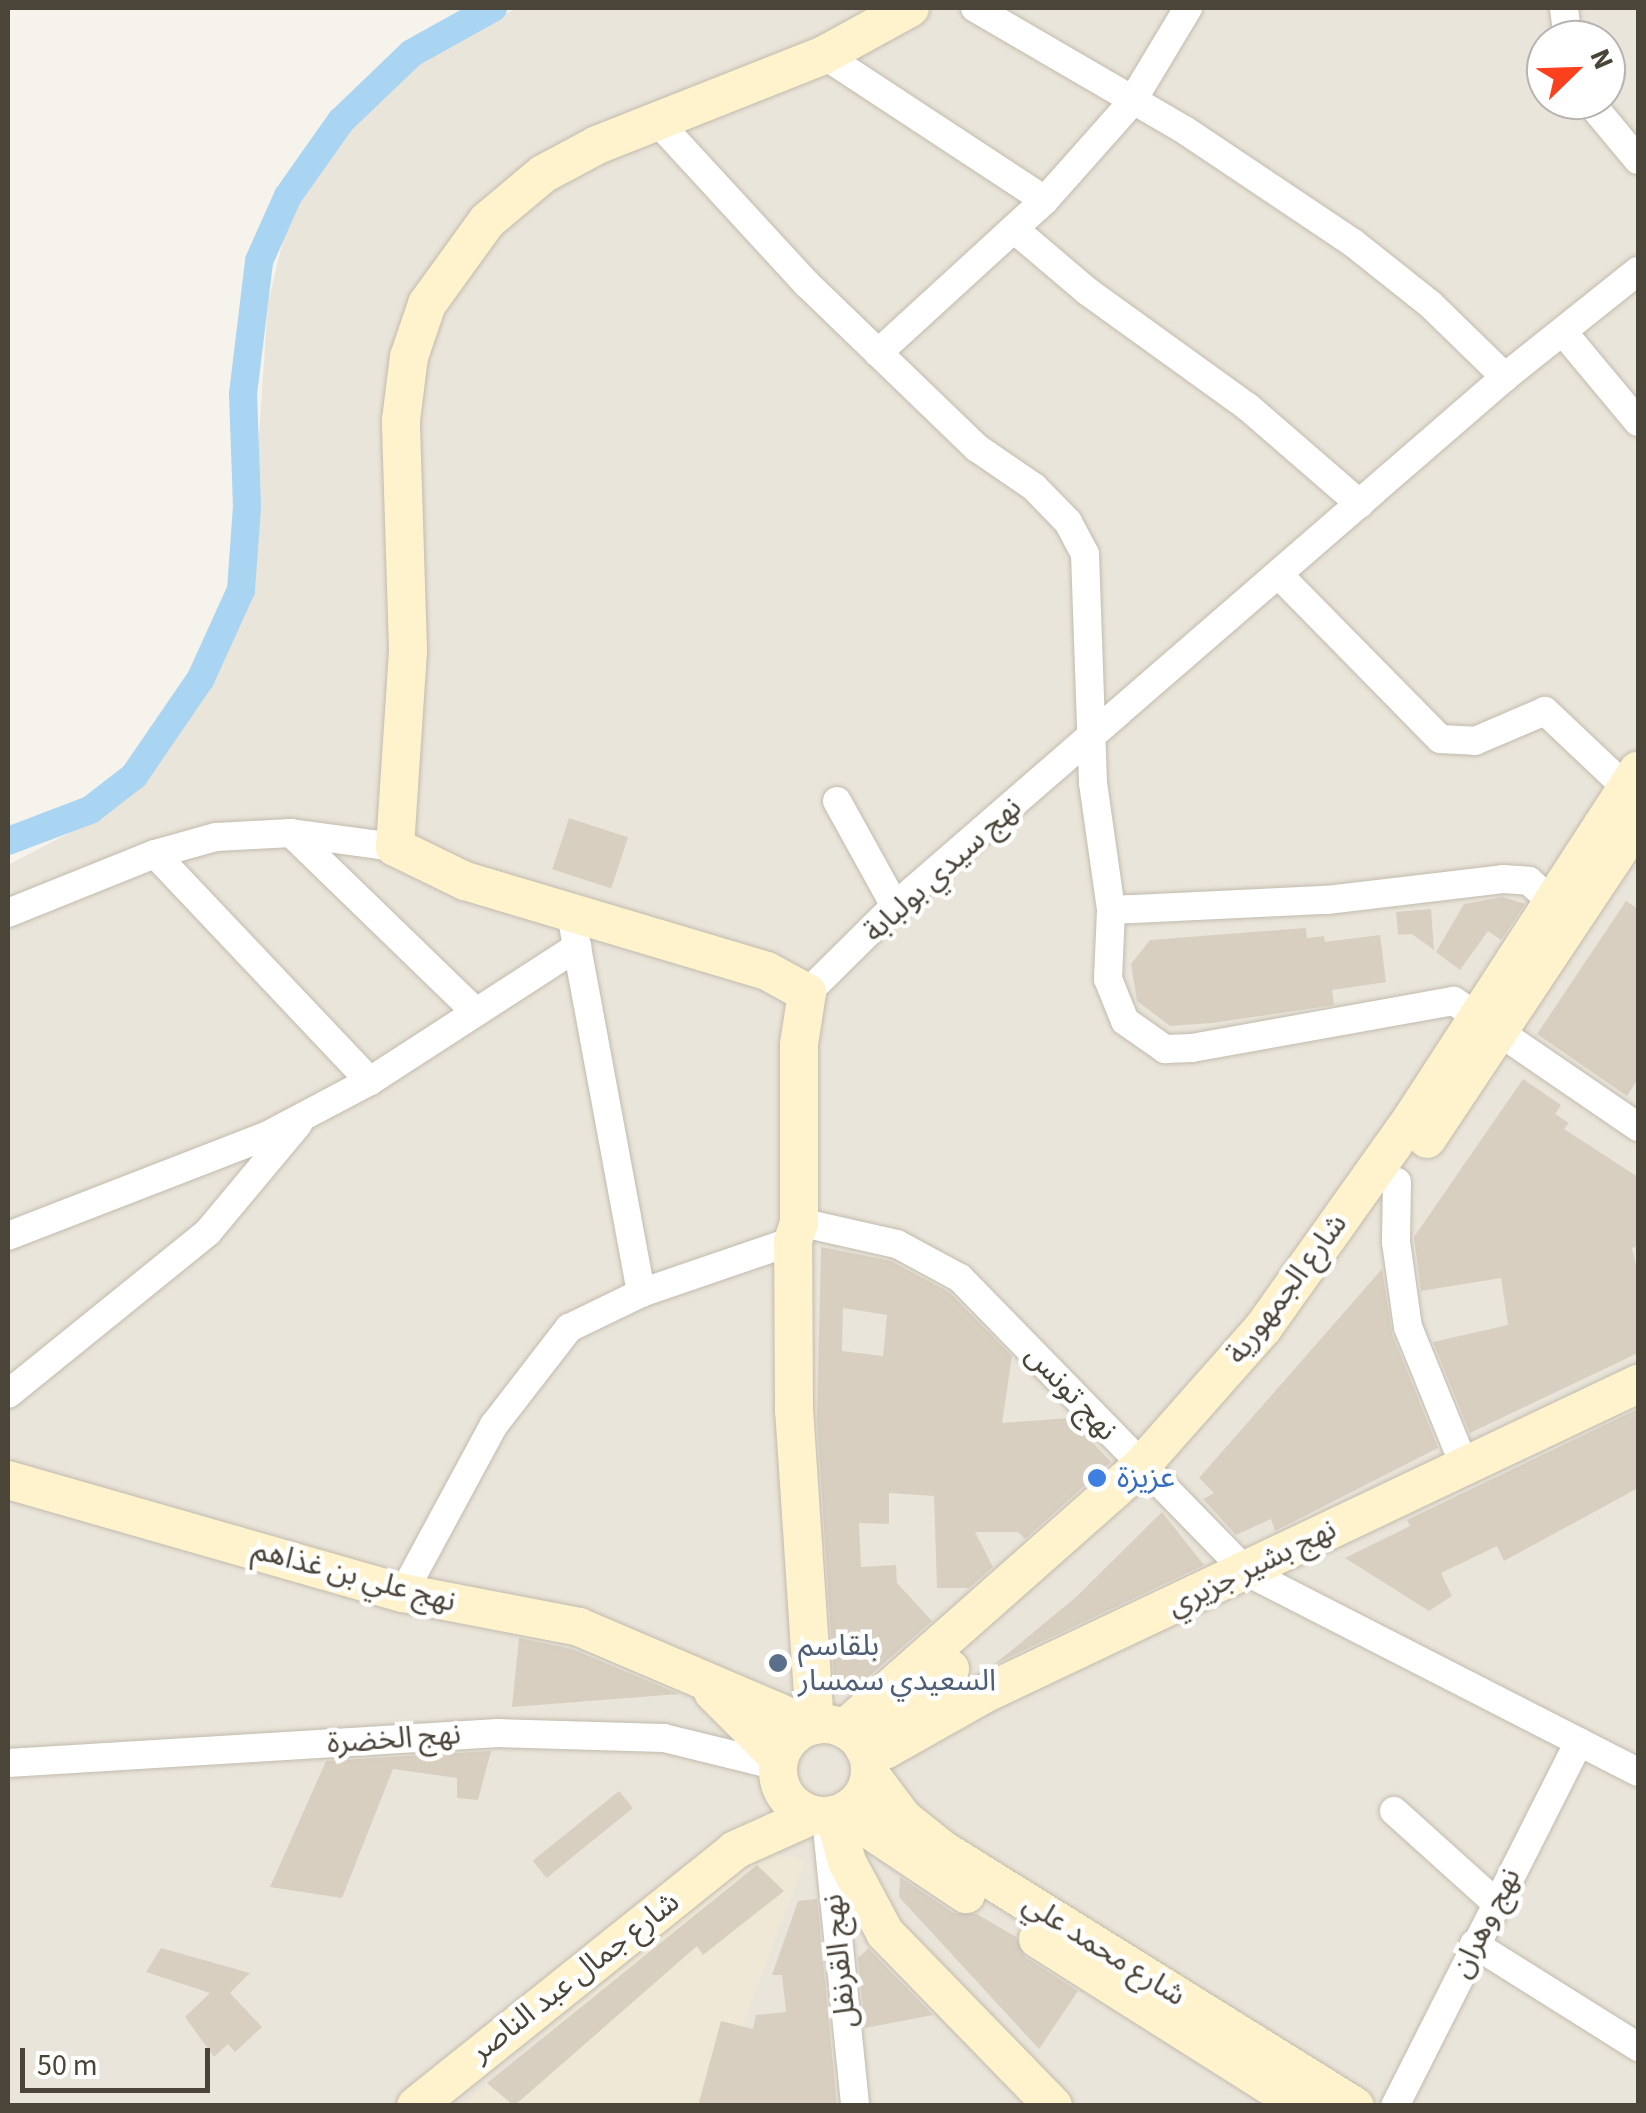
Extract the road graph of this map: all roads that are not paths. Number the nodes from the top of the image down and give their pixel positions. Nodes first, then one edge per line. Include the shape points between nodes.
1 (910, 8) edge
2 (975, 8) edge
3 (1188, 8) edge
4 (824, 55) junction
5 (1131, 102) junction
6 (1605, 120) edge
7 (656, 121) junction
8 (1638, 160) edge
9 (1045, 200) junction
10 (1014, 228) junction
11 (1638, 270) edge
12 (1562, 332) junction
13 (878, 354) junction
14 (1505, 378) junction
15 (1638, 422) edge
16 (1360, 504) junction
17 (1280, 576) junction
18 (1091, 738) junction
19 (1636, 795) edge
20 (838, 801) dead end
21 (291, 832) junction
22 (395, 847) junction
23 (155, 854) junction
24 (1551, 900) junction
25 (895, 906) junction
26 (1111, 910) junction
27 (8, 914) edge
28 (575, 932) junction
29 (807, 993) junction
30 (476, 1012) junction
31 (1488, 1025) junction
32 (370, 1081) junction
33 (1634, 1114) edge
34 (302, 1119) junction
35 (1397, 1182) junction
36 (796, 1232) junction
37 (8, 1236) edge
38 (641, 1293) junction
39 (1638, 1384) edge
40 (8, 1394) edge
41 (1464, 1465) junction
42 (1147, 1474) junction
43 (8, 1480) edge
44 (1247, 1572) junction
45 (403, 1593) junction
46 (697, 1676) junction
47 (1579, 1742) junction
48 (845, 1743) junction
49 (8, 1763) edge
50 (779, 1767) junction
51 (1638, 1772) edge
52 (1394, 1811) dead end
53 (829, 1815) junction
54 (735, 1850) junction
55 (1496, 1902) junction
56 (1474, 1944) junction
57 (1638, 2047) edge
58 (416, 2106) edge
59 (855, 2106) edge
60 (1052, 2106) edge
61 (1302, 2106) edge
62 (1355, 2106) edge
63 (1396, 2106) edge

1 - 4 street
2 - 5 street
3 - 5 street
4 - 7 street
4 - 9 street
5 - 9 street
5 - 14 street via 1352,242 1430,304
6 - 8 street
7 - 13 street
7 - 22 street via 543,174 487,221 428,304 409,357 401,420 408,648
9 - 10 street
10 - 13 street
10 - 16 street via 1248,407
11 - 12 street, نهج سيدي بولبابة
12 - 14 street, نهج سيدي بولبابة
12 - 15 street
13 - 18 street via 1068,522 1085,554
14 - 16 street, نهج سيدي بولبابة
16 - 17 street, نهج سيدي بولبابة
17 - 18 street, نهج سيدي بولبابة
17 - 19 street via 1440,739 1475,741 1545,710
18 - 25 street, نهج سيدي بولبابة
18 - 26 street
19 - 24 street, شارع الجمهورية
19 - 31 street, شارع الجمهورية
20 - 25 street
21 - 22 street
21 - 23 street via 216,837
21 - 30 street
22 - 28 street
23 - 27 street
23 - 32 street
24 - 26 street via 1529,881 1504,879 1327,900
24 - 31 street, شارع الجمهورية
25 - 29 street, نهج سيدي بولبابة
26 - 31 street via 1114,1000 1143,1038 1165,1048 1441,1001
28 - 29 street via 767,971
28 - 30 street
28 - 38 street
29 - 36 street via 798,1044
30 - 32 street
31 - 33 street
31 - 35 street, شارع الجمهورية
31 - 42 street, شارع الجمهورية
32 - 34 street
34 - 37 street
34 - 40 street via 208,1232
35 - 41 street via 1396,1242 1408,1326
35 - 42 street, شارع الجمهورية via 1292,1328
36 - 38 street
36 - 42 street, نهج تونس via 897,1244 960,1278
36 - 48 street via 798,1533
38 - 45 street via 580,1322 549,1346 494,1425
39 - 41 street, نهج بشير جزيري
41 - 44 street, نهج بشير جزيري
42 - 44 street, نهج تونس
42 - 48 street, شارع الجمهورية
43 - 45 street, نهج علي بن غذاهم
44 - 47 street, نهج تونس
44 - 48 street, نهج بشير جزيري via 986,1693
45 - 46 street, نهج علي بن غذاهم via 579,1627
46 - 48 street, نهج علي بن غذاهم
46 - 50 street, نهج علي بن غذاهم
47 - 51 street, نهج تونس
47 - 55 street, نهج وهران
48 - 50 street via 786,1744
48 - 53 street via 856,1802
48 - 62 street, شارع محمد علي via 904,1818 943,1850
49 - 50 street, نهج الخضرة via 498,1733 664,1738
50 - 53 street via 790,1802
50 - 54 street, شارع جمال عبد الناصر
52 - 55 street
53 - 54 street, شارع جمال عبد الناصر
53 - 59 street, نهج القرنفل
53 - 60 street via 884,1932
53 - 61 street, شارع محمد علي
54 - 58 street, شارع جمال عبد الناصر
55 - 56 street, نهج وهران
56 - 57 street
56 - 63 street, نهج وهران

